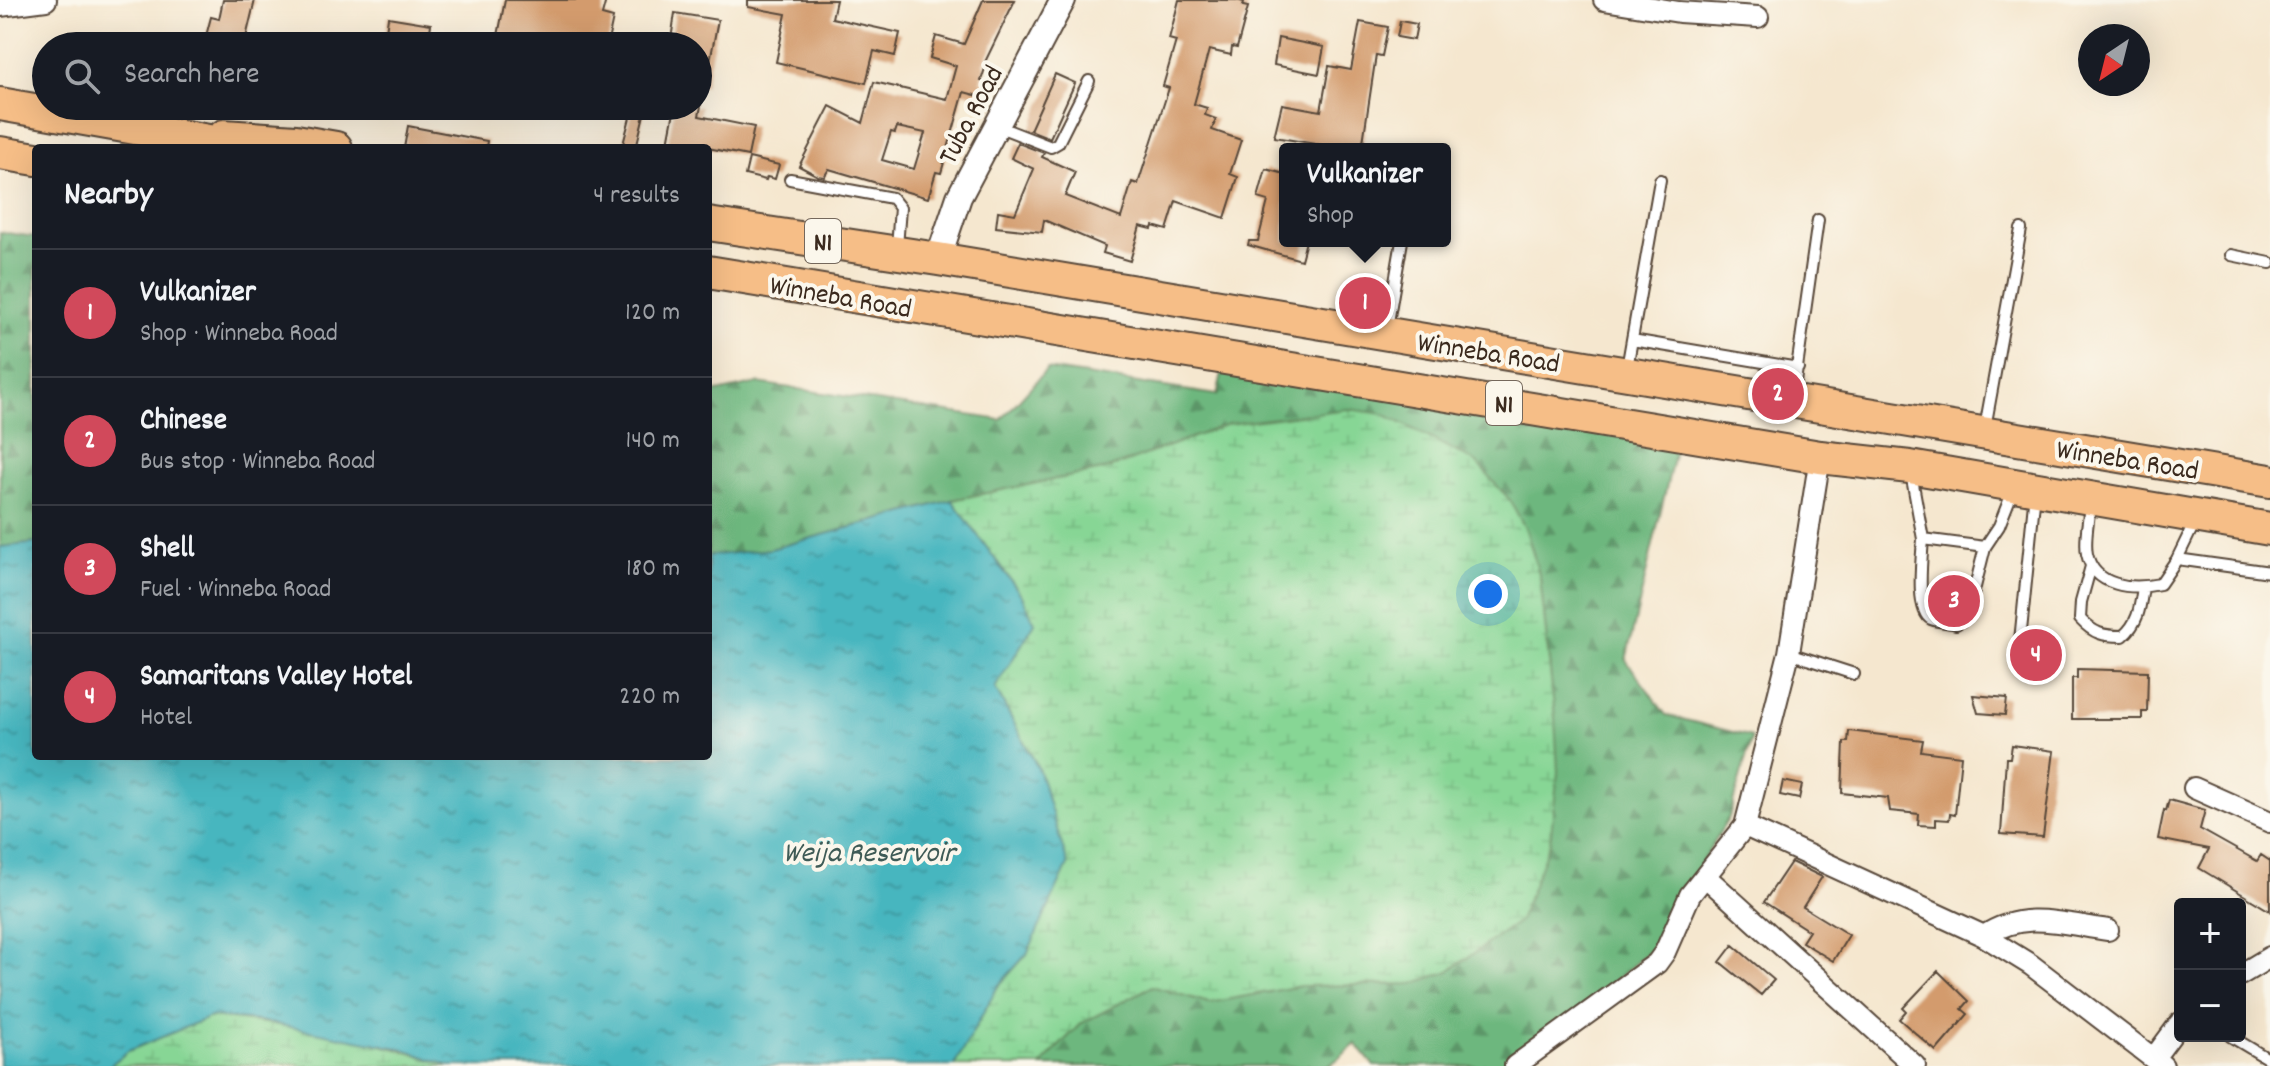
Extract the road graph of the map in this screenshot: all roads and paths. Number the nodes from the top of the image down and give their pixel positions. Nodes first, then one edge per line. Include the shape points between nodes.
1 (46, 0) edge
2 (1063, 0) edge
3 (1604, 0) edge
4 (0, 6) edge
5 (1758, 17) dead end
6 (1089, 81) dead end
7 (0, 104) edge
8 (32, 115) edge
9 (45, 120) edge
10 (997, 126) junction
11 (156, 132) junction
12 (85, 134) edge
13 (197, 144) edge
14 (225, 144) edge
15 (313, 144) edge
16 (0, 153) edge
17 (32, 158) edge
18 (790, 179) dead end
19 (1660, 180) dead end
20 (1818, 220) dead end
21 (712, 225) edge
22 (2021, 229) dead end
23 (1401, 247) edge
24 (896, 253) junction
25 (2231, 255) dead end
26 (938, 259) junction
27 (2270, 263) edge
28 (716, 275) edge
29 (1386, 334) junction
30 (1632, 340) junction
31 (1798, 368) junction
32 (1626, 374) junction
33 (1688, 384) junction
34 (1793, 402) junction
35 (1681, 432) junction
36 (1984, 434) junction
37 (1820, 457) junction
38 (1910, 467) junction
39 (2270, 481) edge
40 (2025, 486) junction
41 (2091, 497) junction
42 (2198, 516) junction
43 (2270, 529) edge
44 (1923, 539) junction
45 (1985, 547) junction
46 (2177, 559) junction
47 (2091, 566) junction
48 (2270, 572) edge
49 (2143, 587) junction
50 (2020, 641) dead end
51 (1789, 653) junction
52 (1854, 674) dead end
53 (2194, 788) dead end
54 (2270, 822) edge
55 (1745, 826) junction
56 (1706, 877) junction
57 (2108, 930) dead end
58 (1984, 936) junction
59 (2270, 957) edge
60 (2246, 971) edge
61 (2174, 1034) edge
62 (2240, 1042) edge
63 (2270, 1060) edge
64 (2158, 1062) edge
65 (1515, 1066) edge
66 (1915, 1066) edge

1 - 4 street
2 - 10 street, Tuba Road
3 - 5 street
6 - 10 lane via 1058,143 1051,147
7 - 8 highway
9 - 12 highway
10 - 26 street, Tuba Road via 959,197
11 - 12 highway
11 - 13 highway
11 - 14 highway
11 - 15 highway
16 - 17 highway
18 - 24 lane via 892,198 900,208
19 - 30 lane
20 - 31 lane
21 - 24 highway, Winneba Road / N1
22 - 36 lane
23 - 29 lane
24 - 26 highway, Winneba Road / N1
25 - 27 lane
26 - 29 highway, Winneba Road / N1
28 - 35 highway, Winneba Road / N1
29 - 32 highway, Winneba Road / N1
30 - 31 lane
30 - 32 lane
31 - 34 lane
32 - 33 highway, Winneba Road / N1
33 - 34 highway, Winneba Road / N1
33 - 35 highway
34 - 36 highway, Winneba Road / N1
35 - 37 highway, Winneba Road / N1
36 - 39 highway, Winneba Road / N1
37 - 38 highway, Winneba Road / N1
37 - 51 street
38 - 40 highway, Winneba Road / N1
38 - 44 lane
40 - 41 highway, Winneba Road / N1
40 - 45 lane
40 - 50 lane
41 - 42 highway, Winneba Road / N1
41 - 47 lane via 2086,551
42 - 43 highway, Winneba Road / N1
42 - 46 lane
44 - 45 lane
44 - 45 lane via 1924,612 1956,624 1966,618
46 - 48 lane
46 - 49 lane via 2160,584
47 - 49 lane via 2127,588
47 - 49 lane via 2080,619 2092,632 2123,636 2136,621
51 - 52 lane
51 - 55 street
53 - 54 street
55 - 56 street
55 - 58 street
56 - 65 street via 1690,895 1657,963
56 - 66 street
57 - 58 street via 2028,920 2000,925
58 - 64 street via 2031,965
59 - 60 street
61 - 64 street
62 - 63 lane

